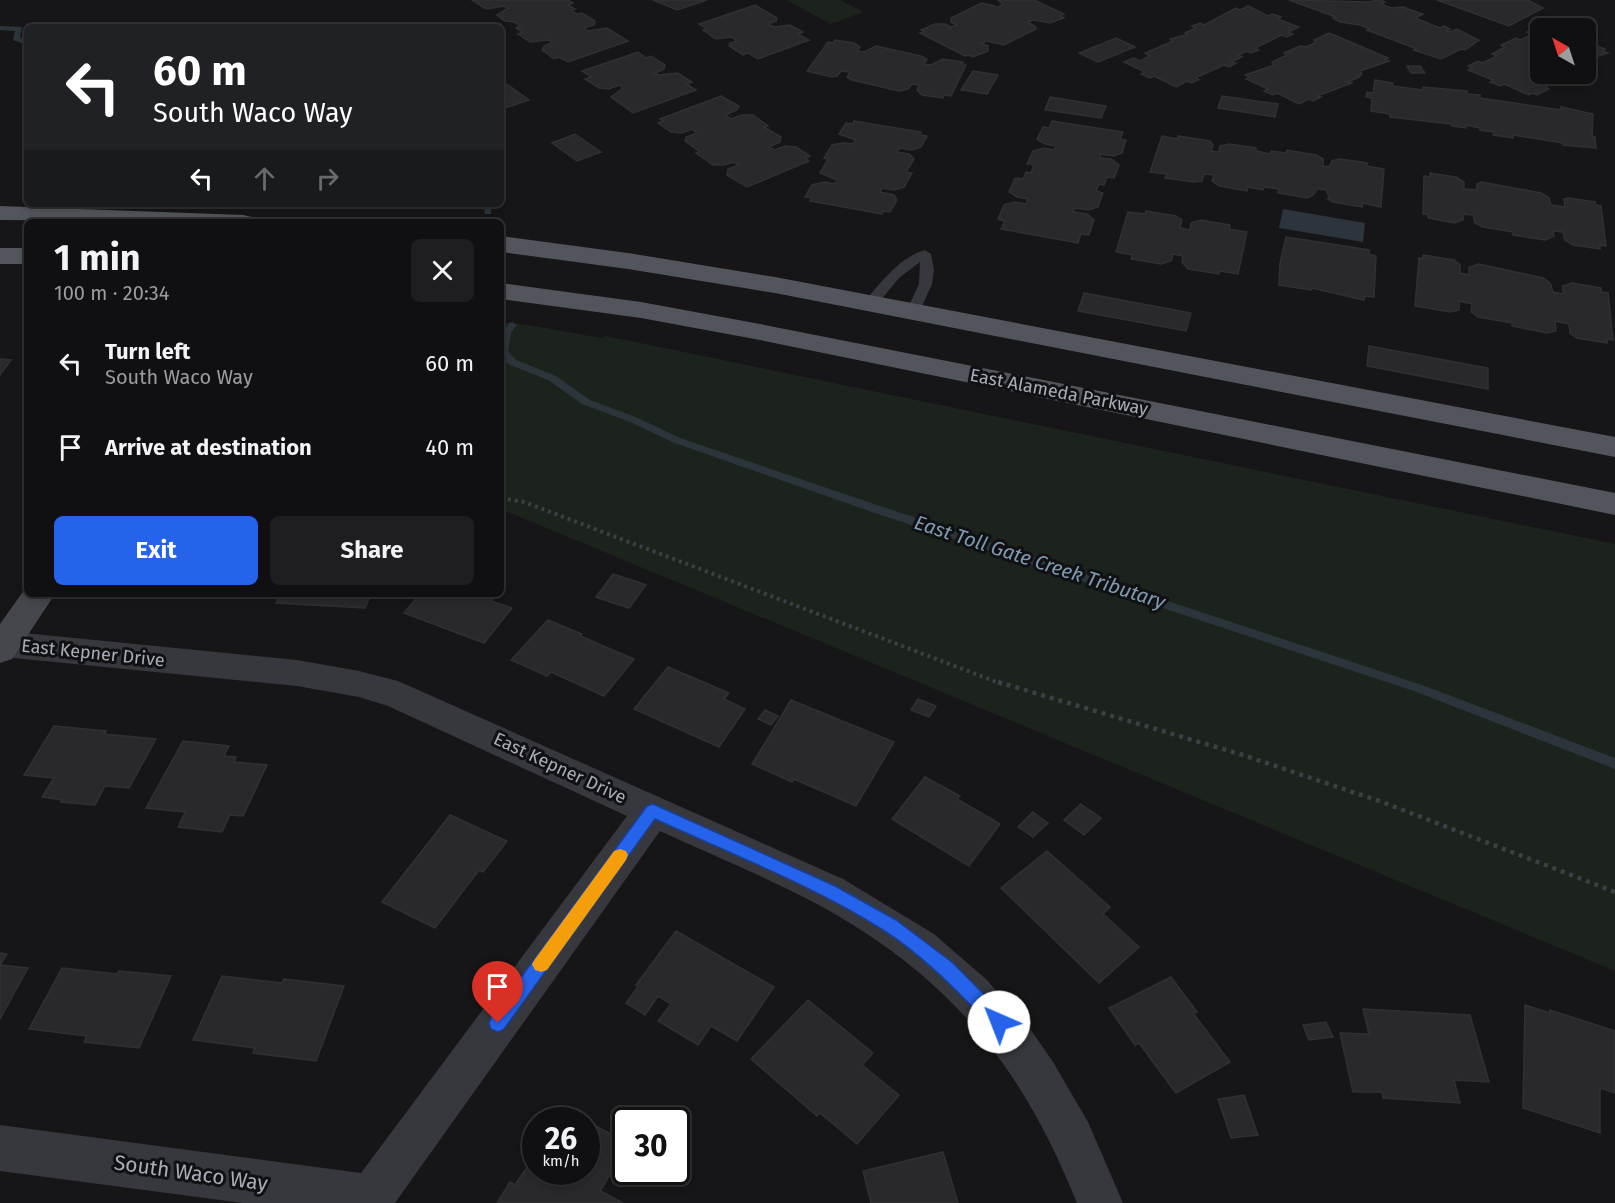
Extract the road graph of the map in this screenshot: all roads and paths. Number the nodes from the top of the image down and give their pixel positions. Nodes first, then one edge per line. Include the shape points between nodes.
1 (0, 213) edge
2 (162, 219) edge
3 (504, 244) edge
4 (0, 256) edge
5 (24, 256) edge
6 (504, 291) edge
7 (870, 304) junction
8 (914, 312) junction
9 (1615, 447) edge
10 (504, 499) edge
11 (1615, 504) edge
12 (37, 597) edge
13 (1, 646) edge
14 (653, 811) junction
15 (1615, 892) edge
16 (0, 1148) edge
17 (1100, 1203) edge

1 - 2 main road
3 - 7 main road via 674,268
4 - 5 main road
6 - 11 main road, East Alameda Parkway via 760,332
7 - 8 main road
7 - 8 lane via 895,273 925,254 928,279
8 - 9 main road
10 - 15 path via 524,502 1000,683 1243,755 1385,803
12 - 13 street
13 - 14 street, East Kepner Drive via 297,673 359,684 434,710
14 - 16 street, South Waco Way via 371,1197
14 - 17 street, East Kepner Drive via 829,891 890,926 947,969 999,1022 1043,1084 1082,1157

